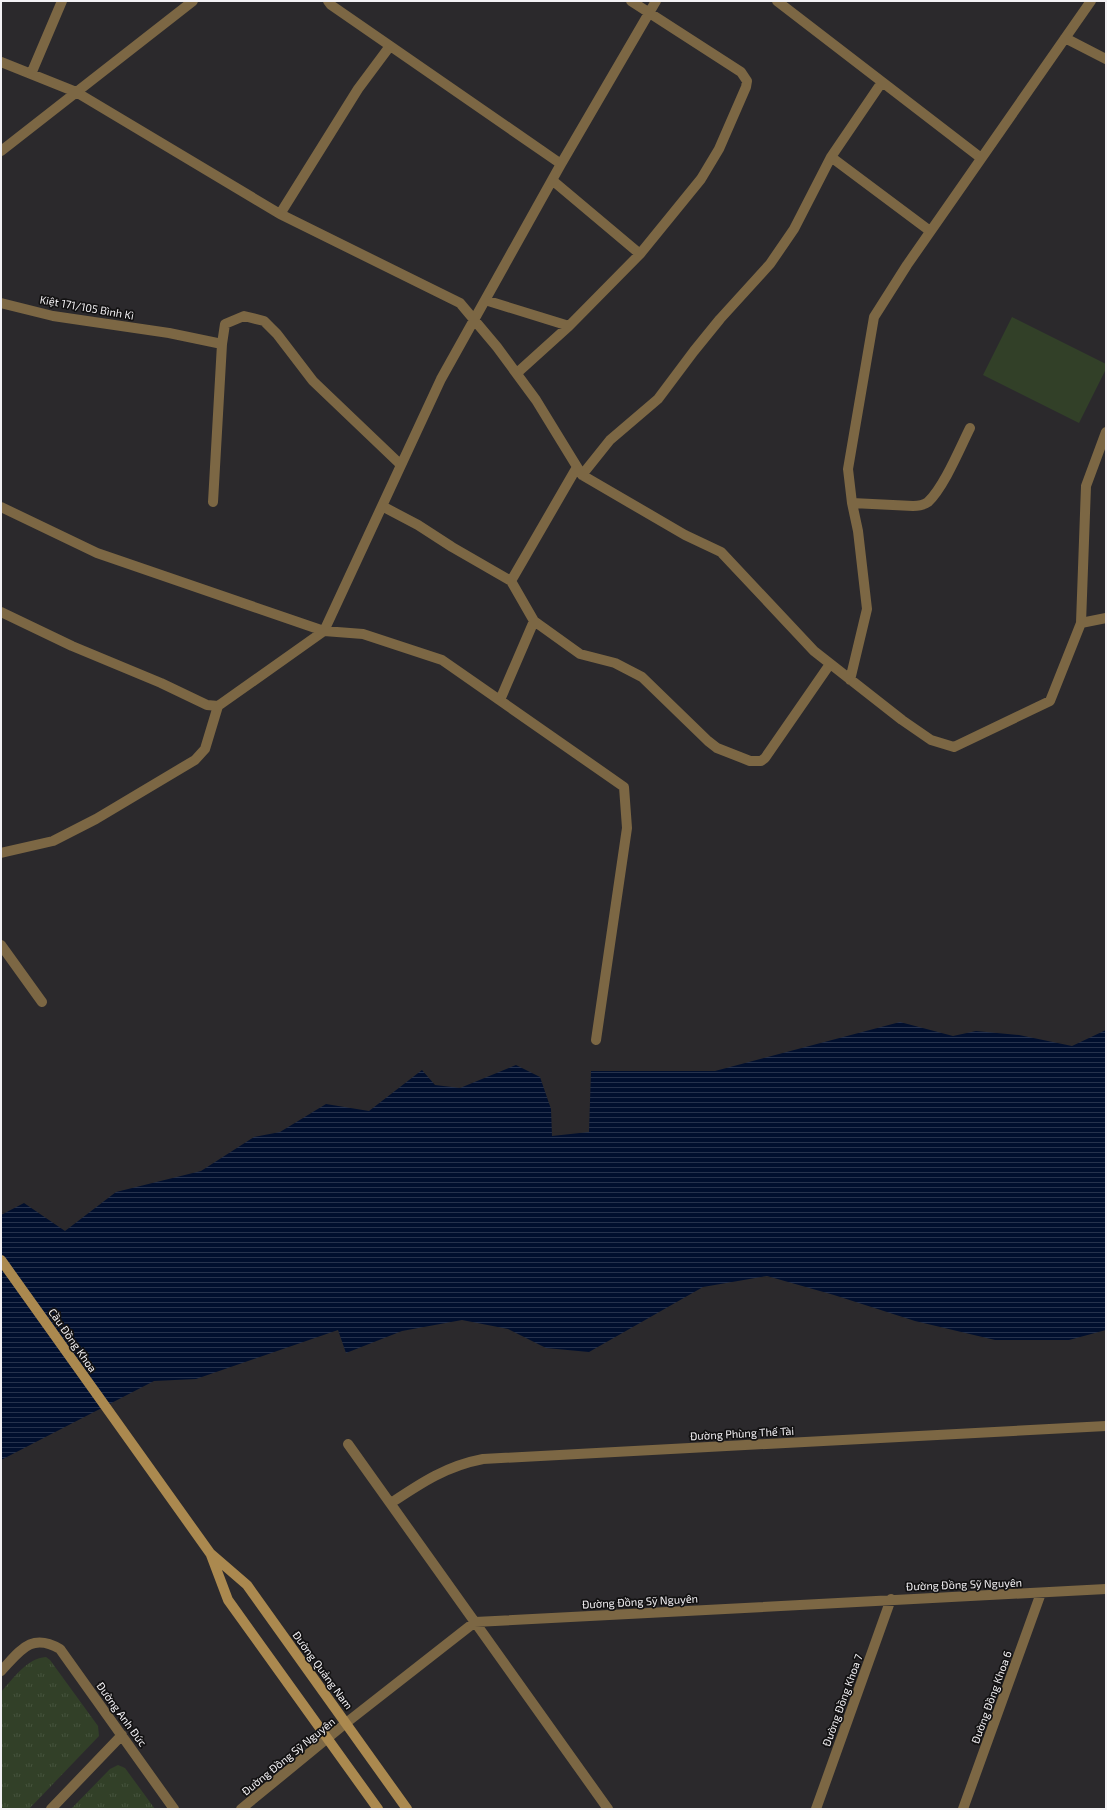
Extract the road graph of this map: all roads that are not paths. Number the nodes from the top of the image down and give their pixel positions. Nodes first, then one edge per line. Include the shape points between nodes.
1 (62, 1) edge
2 (193, 1) edge
3 (328, 1) edge
4 (631, 1) edge
5 (656, 1) edge
6 (777, 1) edge
7 (1091, 1) edge
8 (650, 12) junction
9 (1065, 38) junction
10 (390, 46) junction
11 (1106, 60) edge
12 (1, 62) edge
13 (32, 74) junction
14 (882, 82) junction
15 (76, 92) junction
16 (1, 151) edge
17 (831, 157) junction
18 (981, 158) junction
19 (561, 164) junction
20 (552, 180) junction
21 (280, 214) junction
22 (930, 231) junction
23 (640, 254) junction
24 (485, 300) junction
25 (1, 303) edge
26 (474, 320) junction
27 (569, 326) junction
28 (222, 344) junction
29 (517, 373) junction
30 (970, 428) dead end
31 (1106, 432) edge
32 (401, 465) junction
33 (580, 471) junction
34 (213, 502) dead end
35 (852, 503) junction
36 (382, 506) junction
37 (1, 507) edge
38 (511, 581) junction
39 (1, 612) edge
40 (1106, 618) edge
41 (534, 621) junction
42 (1081, 623) junction
43 (324, 631) junction
44 (830, 664) junction
45 (850, 680) junction
46 (500, 700) junction
47 (218, 706) junction
48 (1, 853) edge
49 (1, 945) edge
50 (42, 1002) dead end
51 (596, 1040) dead end
52 (1, 1260) edge
53 (1106, 1426) edge
54 (125, 1434) joint
55 (348, 1444) dead end
56 (391, 1504) junction
57 (210, 1553) junction
58 (1106, 1589) edge
59 (1041, 1593) junction
60 (891, 1599) junction
61 (475, 1622) junction
62 (1, 1671) edge
63 (346, 1723) junction
64 (122, 1736) junction
65 (328, 1738) junction
66 (51, 1809) edge
67 (174, 1809) edge
68 (242, 1809) edge
69 (378, 1809) edge
70 (407, 1809) edge
71 (608, 1809) edge
72 (816, 1809) edge
73 (963, 1809) edge

1 - 13 street
2 - 15 street
3 - 10 street
4 - 8 street
5 - 8 street
6 - 14 street
7 - 9 street
8 - 19 street
8 - 23 street via 741,72 747,82 730,128 701,179
9 - 11 street
9 - 18 street
10 - 19 street
10 - 21 street via 358,89
12 - 13 street
13 - 15 street
14 - 17 street
14 - 18 street
15 - 16 street
15 - 21 street
17 - 22 street
17 - 33 street via 794,229 770,264 712,329 658,399 610,440
18 - 22 street
19 - 20 street
20 - 23 street
20 - 24 street
21 - 26 street via 460,303
22 - 35 street via 874,317 848,469
23 - 27 street
24 - 26 street
24 - 27 street
25 - 28 street, Kiệt 171/105 Bình Kì via 54,316 169,333
26 - 29 street
26 - 32 street via 441,379
27 - 29 street
28 - 32 street via 225,324 244,316 264,321 313,381
28 - 34 street
29 - 33 street
30 - 35 street via 939,487 928,502 913,506
31 - 42 street via 1086,486
32 - 36 street
33 - 38 street
33 - 44 street via 685,535 720,552 814,651
35 - 45 street via 867,608
36 - 38 street
36 - 43 street
37 - 43 street via 97,553
38 - 41 street
39 - 47 street via 207,705
40 - 42 street
41 - 44 street via 580,654 615,664 642,678 708,741 725,752 756,762 765,758
41 - 46 street
42 - 45 street via 1050,701 954,746 931,740
43 - 46 street via 363,634 442,660
43 - 47 street
44 - 45 street
46 - 51 street via 624,787 627,828
47 - 48 street via 205,749 195,760 54,840
49 - 50 street
52 - 54 main road, Cầu Đồng Khoa
53 - 56 street, Đường Phùng Thế Tài via 483,1459 437,1473
54 - 57 main road, Đường Quảng Nam
55 - 56 street
56 - 61 street
57 - 63 main road, Đường Quảng Nam via 247,1585
57 - 65 main road, Đường Quảng Nam via 228,1600
58 - 59 street, Đường Đồng Sỹ Nguyên
59 - 60 street, Đường Đồng Sỹ Nguyên
59 - 73 street, Đường Đồng Khoa 6
60 - 61 street, Đường Đồng Sỹ Nguyên
60 - 72 street, Đường Đồng Khoa 7
61 - 63 street, Đường Đồng Sỹ Nguyên
61 - 71 street
62 - 64 street, Đường Anh Đức via 26,1646 34,1642 43,1642 60,1649
63 - 65 street, Đường Đồng Sỹ Nguyên
63 - 70 main road, Đường Quảng Nam
64 - 66 street
64 - 67 street, Đường Anh Đức
65 - 68 street, Đường Đồng Sỹ Nguyên
65 - 69 main road, Đường Quảng Nam

